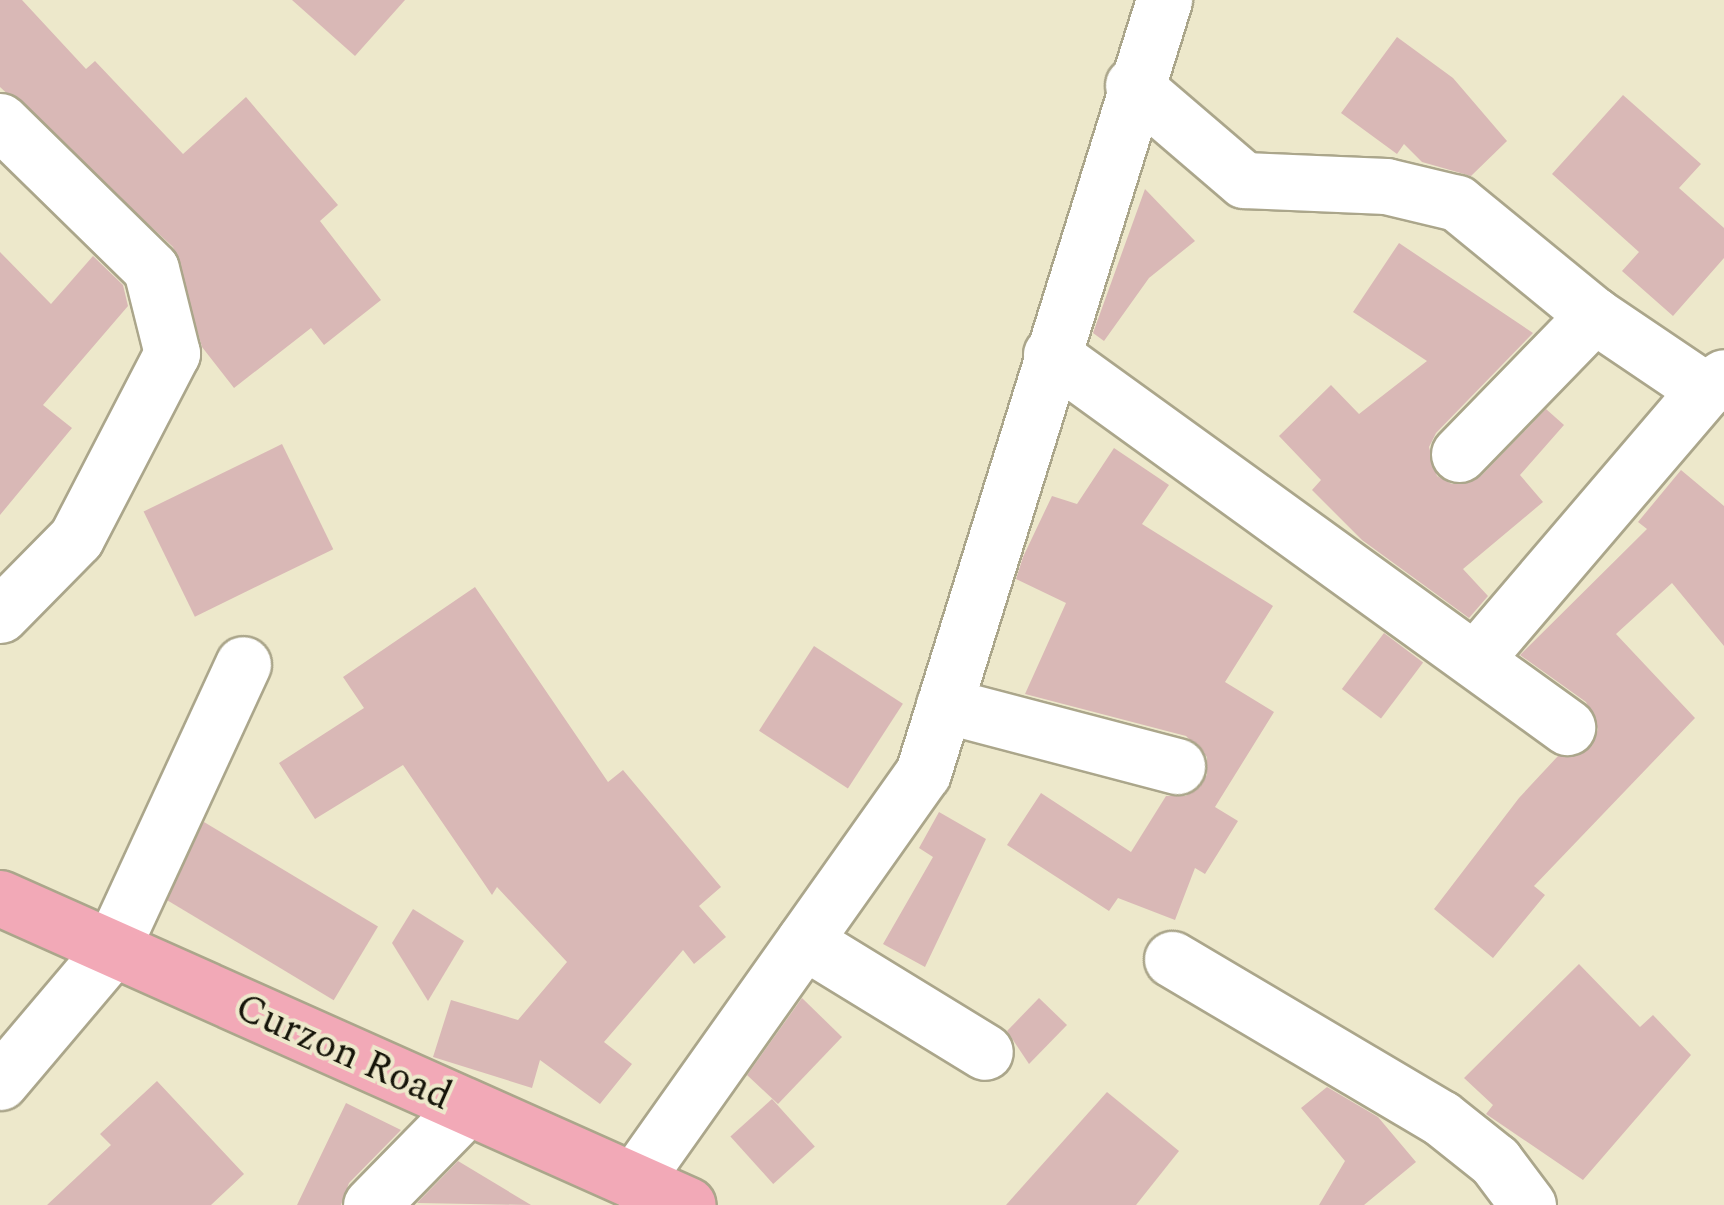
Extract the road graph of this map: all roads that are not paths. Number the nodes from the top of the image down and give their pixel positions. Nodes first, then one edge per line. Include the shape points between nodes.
1 (1164, 0) edge
2 (1134, 85) junction
3 (0, 122) edge
4 (1594, 315) junction
5 (1051, 354) junction
6 (1715, 383) edge
7 (1459, 454) dead end
8 (0, 615) edge
9 (1476, 658) junction
10 (244, 664) dead end
11 (944, 705) junction
12 (1566, 727) dead end
13 (1177, 766) dead end
14 (0, 898) edge
15 (804, 942) junction
16 (110, 952) junction
17 (1172, 959) dead end
18 (985, 1052) dead end
19 (0, 1082) edge
20 (467, 1107) junction
21 (634, 1181) junction
22 (371, 1205) edge
23 (688, 1205) edge
24 (1528, 1205) edge

1 - 2 street
2 - 4 street via 1244,180 1386,186 1458,203
2 - 5 street
3 - 8 street via 151,269 172,353 76,538
4 - 6 street
4 - 7 street
5 - 9 street
5 - 11 street
6 - 9 street
9 - 12 street
10 - 16 street
11 - 13 street
11 - 15 street via 923,774
14 - 16 main road, Curzon Road
15 - 18 street
15 - 21 street
16 - 19 street
16 - 20 main road, Curzon Road
17 - 24 street via 1441,1118 1495,1160
20 - 21 main road, Curzon Road
20 - 22 street
21 - 23 main road, Curzon Road

